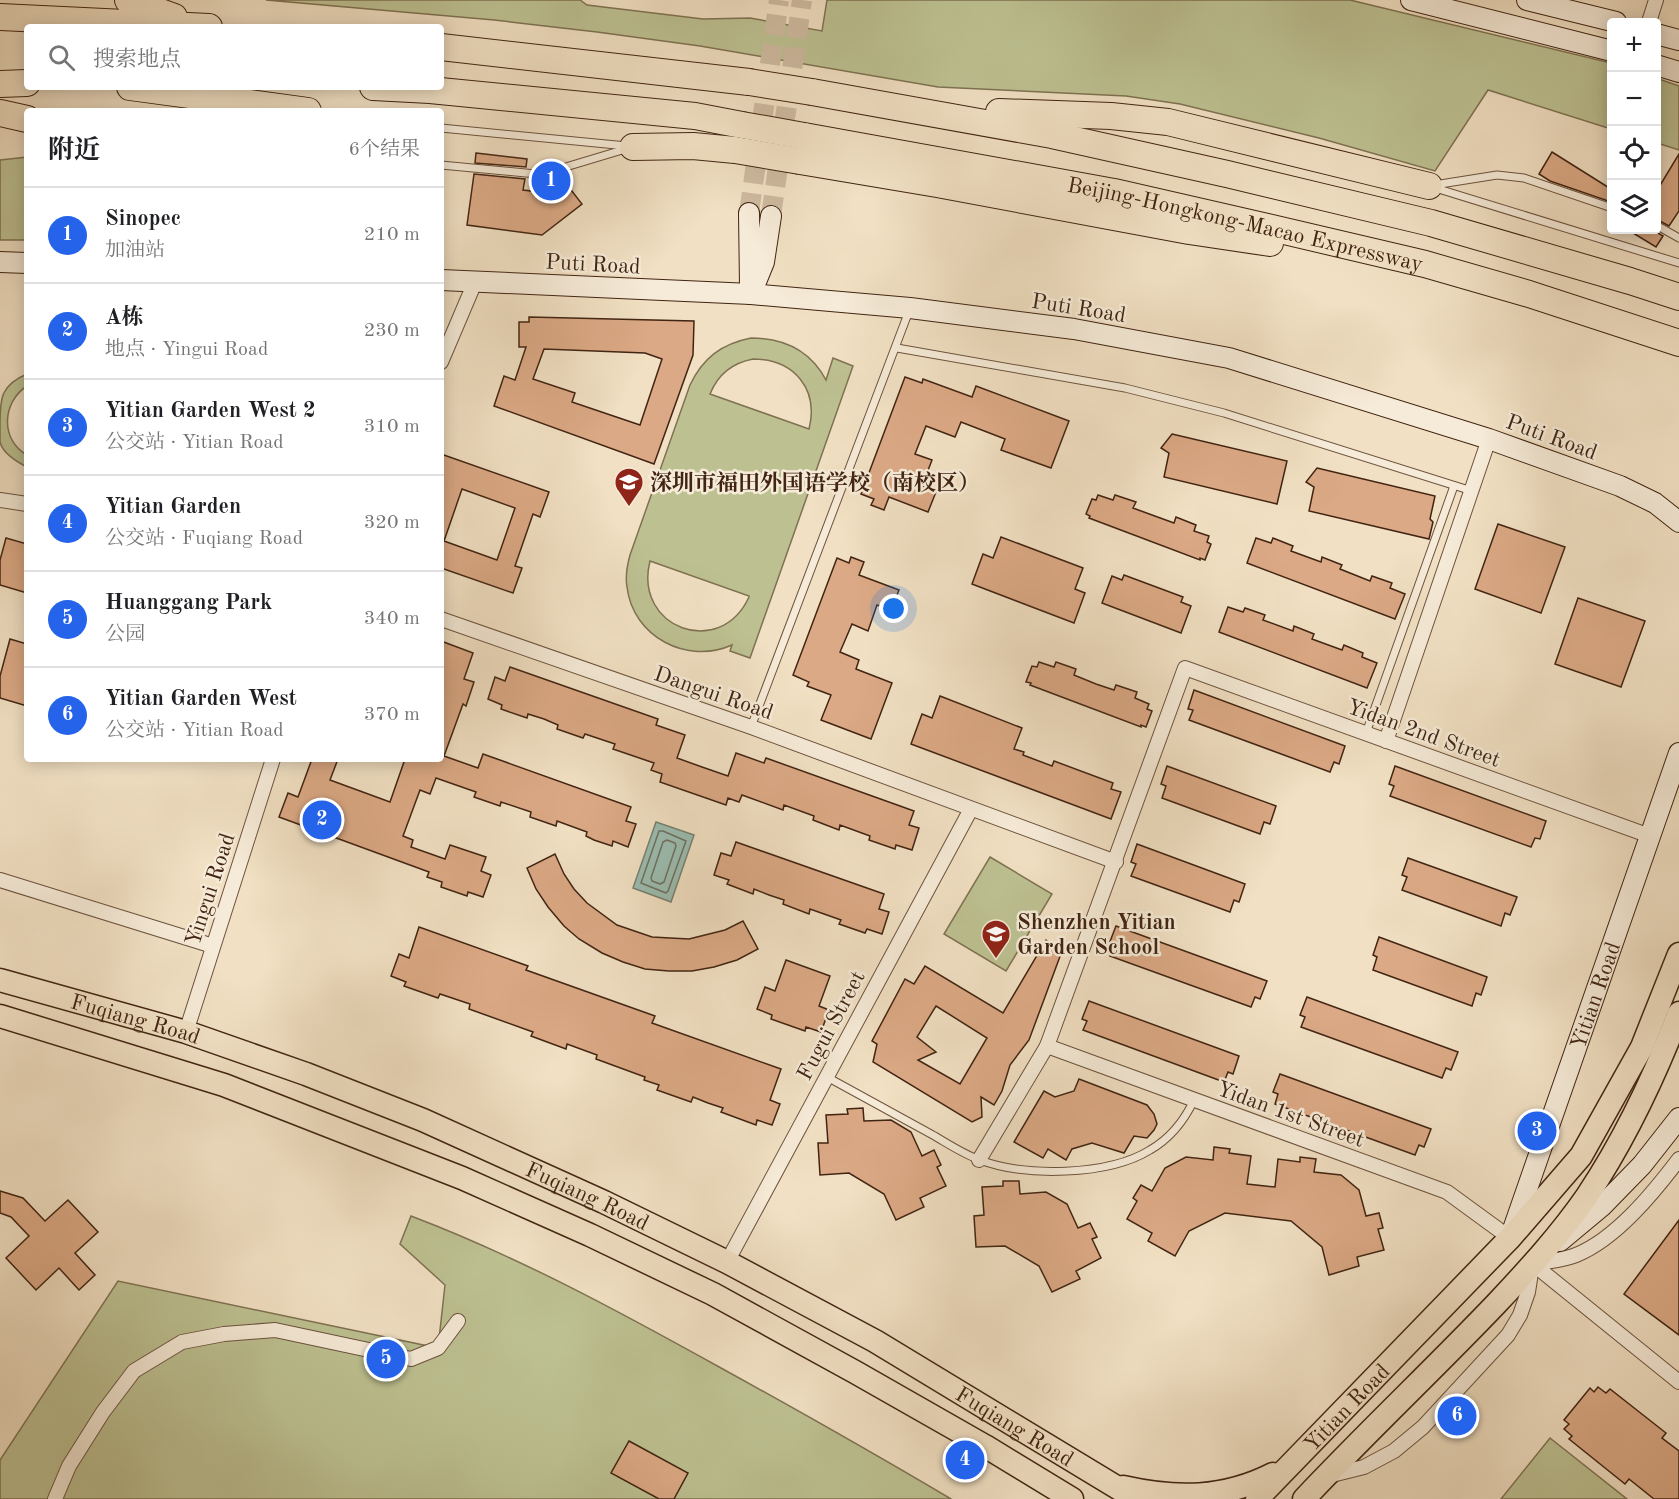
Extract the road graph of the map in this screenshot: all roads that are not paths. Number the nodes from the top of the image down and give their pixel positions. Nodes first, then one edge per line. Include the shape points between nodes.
1 (128, 0) edge
2 (1411, 0) edge
3 (1527, 0) edge
4 (1656, 0) edge
5 (0, 16) edge
6 (1650, 18) edge
7 (1607, 20) edge
8 (160, 24) edge
9 (194, 24) edge
10 (1661, 35) edge
11 (1679, 40) edge
12 (444, 47) edge
13 (1607, 50) edge
14 (1661, 67) edge
15 (1679, 72) edge
16 (24, 83) edge
17 (0, 84) edge
18 (152, 90) edge
19 (430, 90) edge
20 (286, 108) edge
21 (911, 109) junction
22 (0, 113) edge
23 (24, 118) edge
24 (444, 128) edge
25 (633, 147) junction
26 (444, 165) edge
27 (1429, 186) junction
28 (1607, 207) edge
29 (749, 213) tunnel mouth
30 (771, 216) tunnel mouth
31 (1661, 228) edge
32 (1679, 238) edge
33 (0, 262) edge
34 (24, 263) edge
35 (1679, 263) edge
36 (1425, 264) junction
37 (444, 280) edge
38 (475, 282) junction
39 (751, 294) junction
40 (1679, 297) edge
41 (910, 308) junction
42 (1679, 343) edge
43 (897, 348) junction
44 (444, 355) edge
45 (1489, 439) junction
46 (1454, 486) junction
47 (1472, 491) junction
48 (0, 500) edge
49 (24, 504) edge
50 (1679, 522) edge
51 (444, 620) edge
52 (751, 727) junction
53 (1366, 734) junction
54 (1386, 741) junction
55 (1679, 753) edge
56 (272, 762) edge
57 (971, 809) junction
58 (1650, 836) junction
59 (1116, 862) junction
60 (0, 880) edge
61 (213, 946) junction
62 (1679, 954) edge
63 (0, 980) edge
64 (1679, 1013) edge
65 (0, 1016) edge
66 (186, 1032) junction
67 (1047, 1046) junction
68 (827, 1077) junction
69 (1194, 1100) junction
70 (1679, 1118) edge
71 (1679, 1159) edge
72 (979, 1160) junction
73 (1510, 1238) junction
74 (727, 1262) junction
75 (1533, 1264) junction
76 (458, 1321) dead end
77 (1679, 1382) edge
78 (1285, 1468) junction
79 (1324, 1477) junction
80 (1110, 1483) junction
81 (55, 1499) edge
82 (1072, 1499) edge
83 (1136, 1499) edge
84 (1257, 1499) edge
85 (1304, 1499) edge
86 (1316, 1499) edge

1 - 9 highway
2 - 13 street
3 - 7 street
4 - 6 street
5 - 8 highway
10 - 11 street
12 - 21 highway, Beijing-Hongkong-Macao Expressway, bridge via 749,82
14 - 15 street
16 - 17 highway
18 - 20 highway
19 - 36 highway, Beijing-Hongkong-Macao Expressway, bridge via 672,114 742,125 1114,192
21 - 27 highway via 1111,116 1168,122
21 - 40 highway, Beijing-Hongkong-Macao Expressway via 1052,135 1431,223
22 - 23 highway
24 - 25 lane
25 - 26 lane via 536,174
25 - 36 highway, bridge via 735,150 1189,231
27 - 28 lane via 1497,175 1524,178
27 - 35 lane
29 - 39 street
30 - 39 street via 764,262
31 - 32 lane
33 - 34 street
36 - 42 highway, Beijing-Hongkong-Macao Expressway
37 - 38 street, Puti Road
38 - 39 street, Puti Road
38 - 44 street
39 - 41 street, Puti Road
41 - 43 lane
41 - 45 street, Puti Road via 1074,329 1229,358
43 - 46 lane via 1136,390 1224,413
43 - 52 lane
45 - 47 street
45 - 50 street, Puti Road via 1620,486 1655,503
46 - 47 lane
46 - 53 lane
47 - 54 street
48 - 49 street
51 - 52 street, Dangui Road
52 - 57 street, Dangui Road
53 - 54 street, Yidan 2nd Street
53 - 59 street, Yidan 2nd Street via 1185,668
54 - 58 street, Yidan 2nd Street
55 - 58 street, Yitian Road
56 - 61 street, Yingui Road
57 - 59 street, Dangui Road
57 - 68 street, Fugui Street
58 - 73 street, Yitian Road
59 - 67 street
60 - 61 street
61 - 66 street, Yingui Road
62 - 73 main road, Yitian Road via 1642,1047 1581,1156
63 - 66 main road, Fuqiang Road
64 - 75 main road, Yitian Road via 1648,1089 1620,1142 1586,1197
65 - 82 main road, Fuqiang Road via 224,1085 537,1211 713,1294
66 - 74 main road, Fuqiang Road via 423,1120
67 - 69 street, Yidan 1st Street
67 - 72 street
68 - 72 lane
68 - 74 street, Fugui Street
69 - 72 lane via 1173,1133 1149,1151 1116,1164 1082,1171 1018,1170
69 - 73 street, Yidan 1st Street via 1447,1192
70 - 75 street, Yitian Road via 1642,1165 1602,1206
71 - 75 street via 1609,1235 1576,1255
73 - 78 main road, Yitian Road
74 - 80 main road, Fuqiang Road via 875,1341
75 - 77 street
75 - 79 main road, Yitian Road
75 - 79 street via 1520,1315 1508,1335 1423,1427 1394,1451 1364,1467
76 - 81 street via 438,1348 411,1359 275,1330 182,1342 134,1371 69,1466
78 - 80 main road via 1256,1484 1203,1497 1142,1492
78 - 84 main road, Yitian Road
79 - 85 main road, Yitian Road
79 - 86 main road
80 - 83 main road, Fuqiang Road

